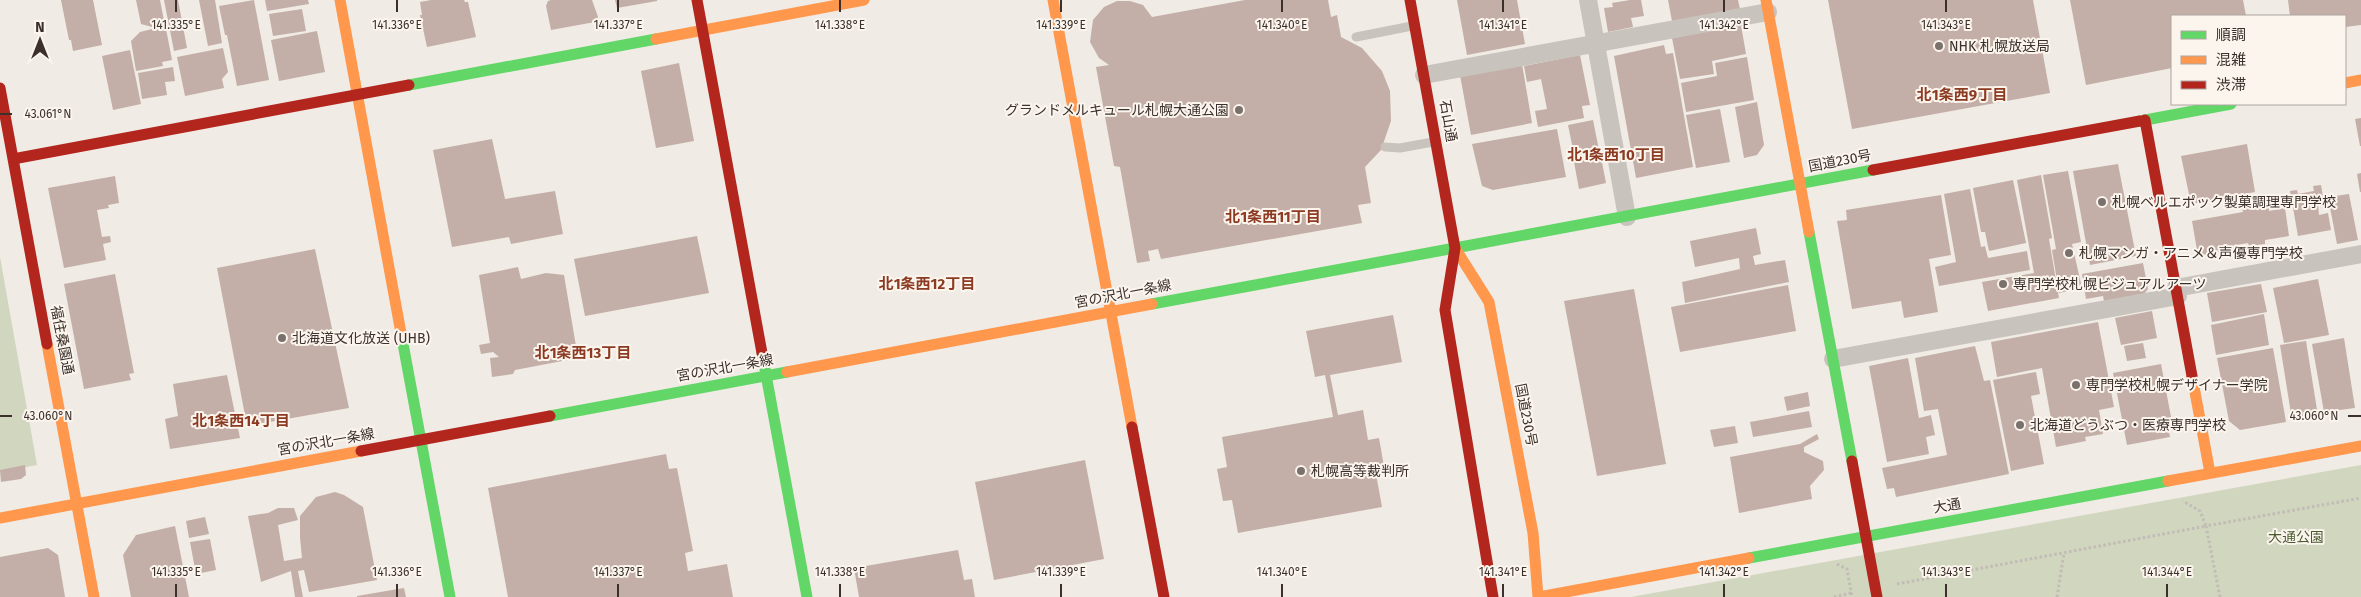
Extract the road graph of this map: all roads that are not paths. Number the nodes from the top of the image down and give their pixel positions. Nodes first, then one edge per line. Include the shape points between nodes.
1 (340, 0) edge
2 (697, 0) edge
3 (864, 0) edge
4 (1053, 0) edge
5 (1410, 0) edge
6 (1588, 0) edge
7 (1767, 6) edge
8 (1415, 25) junction
9 (703, 30) junction
10 (1356, 36) dead end
11 (1596, 45) junction
12 (1424, 76) junction
13 (2361, 80) edge
14 (2346, 83) edge
15 (0, 88) edge
16 (357, 94) junction
17 (2226, 105) edge
18 (2145, 120) junction
19 (1436, 142) junction
20 (1386, 147) dead end
21 (13, 159) junction
22 (1801, 184) junction
23 (1628, 217) junction
24 (1455, 248) junction
25 (2361, 254) edge
26 (2177, 292) junction
27 (1110, 311) junction
28 (1833, 359) junction
29 (766, 376) junction
30 (421, 439) junction
31 (2361, 446) edge
32 (2210, 473) junction
33 (77, 503) junction
34 (0, 518) edge
35 (1866, 537) junction
36 (94, 597) edge
37 (450, 597) edge
38 (808, 597) edge
39 (1164, 597) edge
40 (1493, 597) edge
41 (1538, 597) edge
42 (1876, 597) edge

1 - 16 main road
2 - 9 main road
3 - 9 main road
4 - 27 main road
5 - 8 main road, 石山通
6 - 11 street
7 - 11 street
7 - 22 main road
8 - 10 lane
8 - 12 main road, 石山通
9 - 16 main road
9 - 29 main road
11 - 12 street
11 - 23 street
12 - 19 main road, 石山通
13 - 14 main road
15 - 21 main road, 福住桑園通
16 - 21 main road
16 - 30 main road
17 - 18 main road, 国道230号
18 - 22 main road, 国道230号
18 - 26 main road
19 - 20 lane
19 - 24 main road, 石山通
21 - 33 main road, 福住桑園通
22 - 23 main road, 国道230号
22 - 28 main road
23 - 24 main road, 国道230号
24 - 27 main road, 宮の沢北一条線
24 - 40 main road via 1445,310
24 - 41 main road, 国道230号 via 1488,302 1533,533
25 - 26 street
26 - 28 street
26 - 32 main road
27 - 29 main road, 宮の沢北一条線
27 - 39 main road
28 - 35 main road
29 - 30 main road, 宮の沢北一条線
29 - 38 main road
30 - 33 main road, 宮の沢北一条線
30 - 37 main road
31 - 32 main road, 大通
32 - 35 main road, 大通
33 - 34 main road, 宮の沢北一条線
33 - 36 main road, 福住桑園通
35 - 41 main road, 大通
35 - 42 main road

